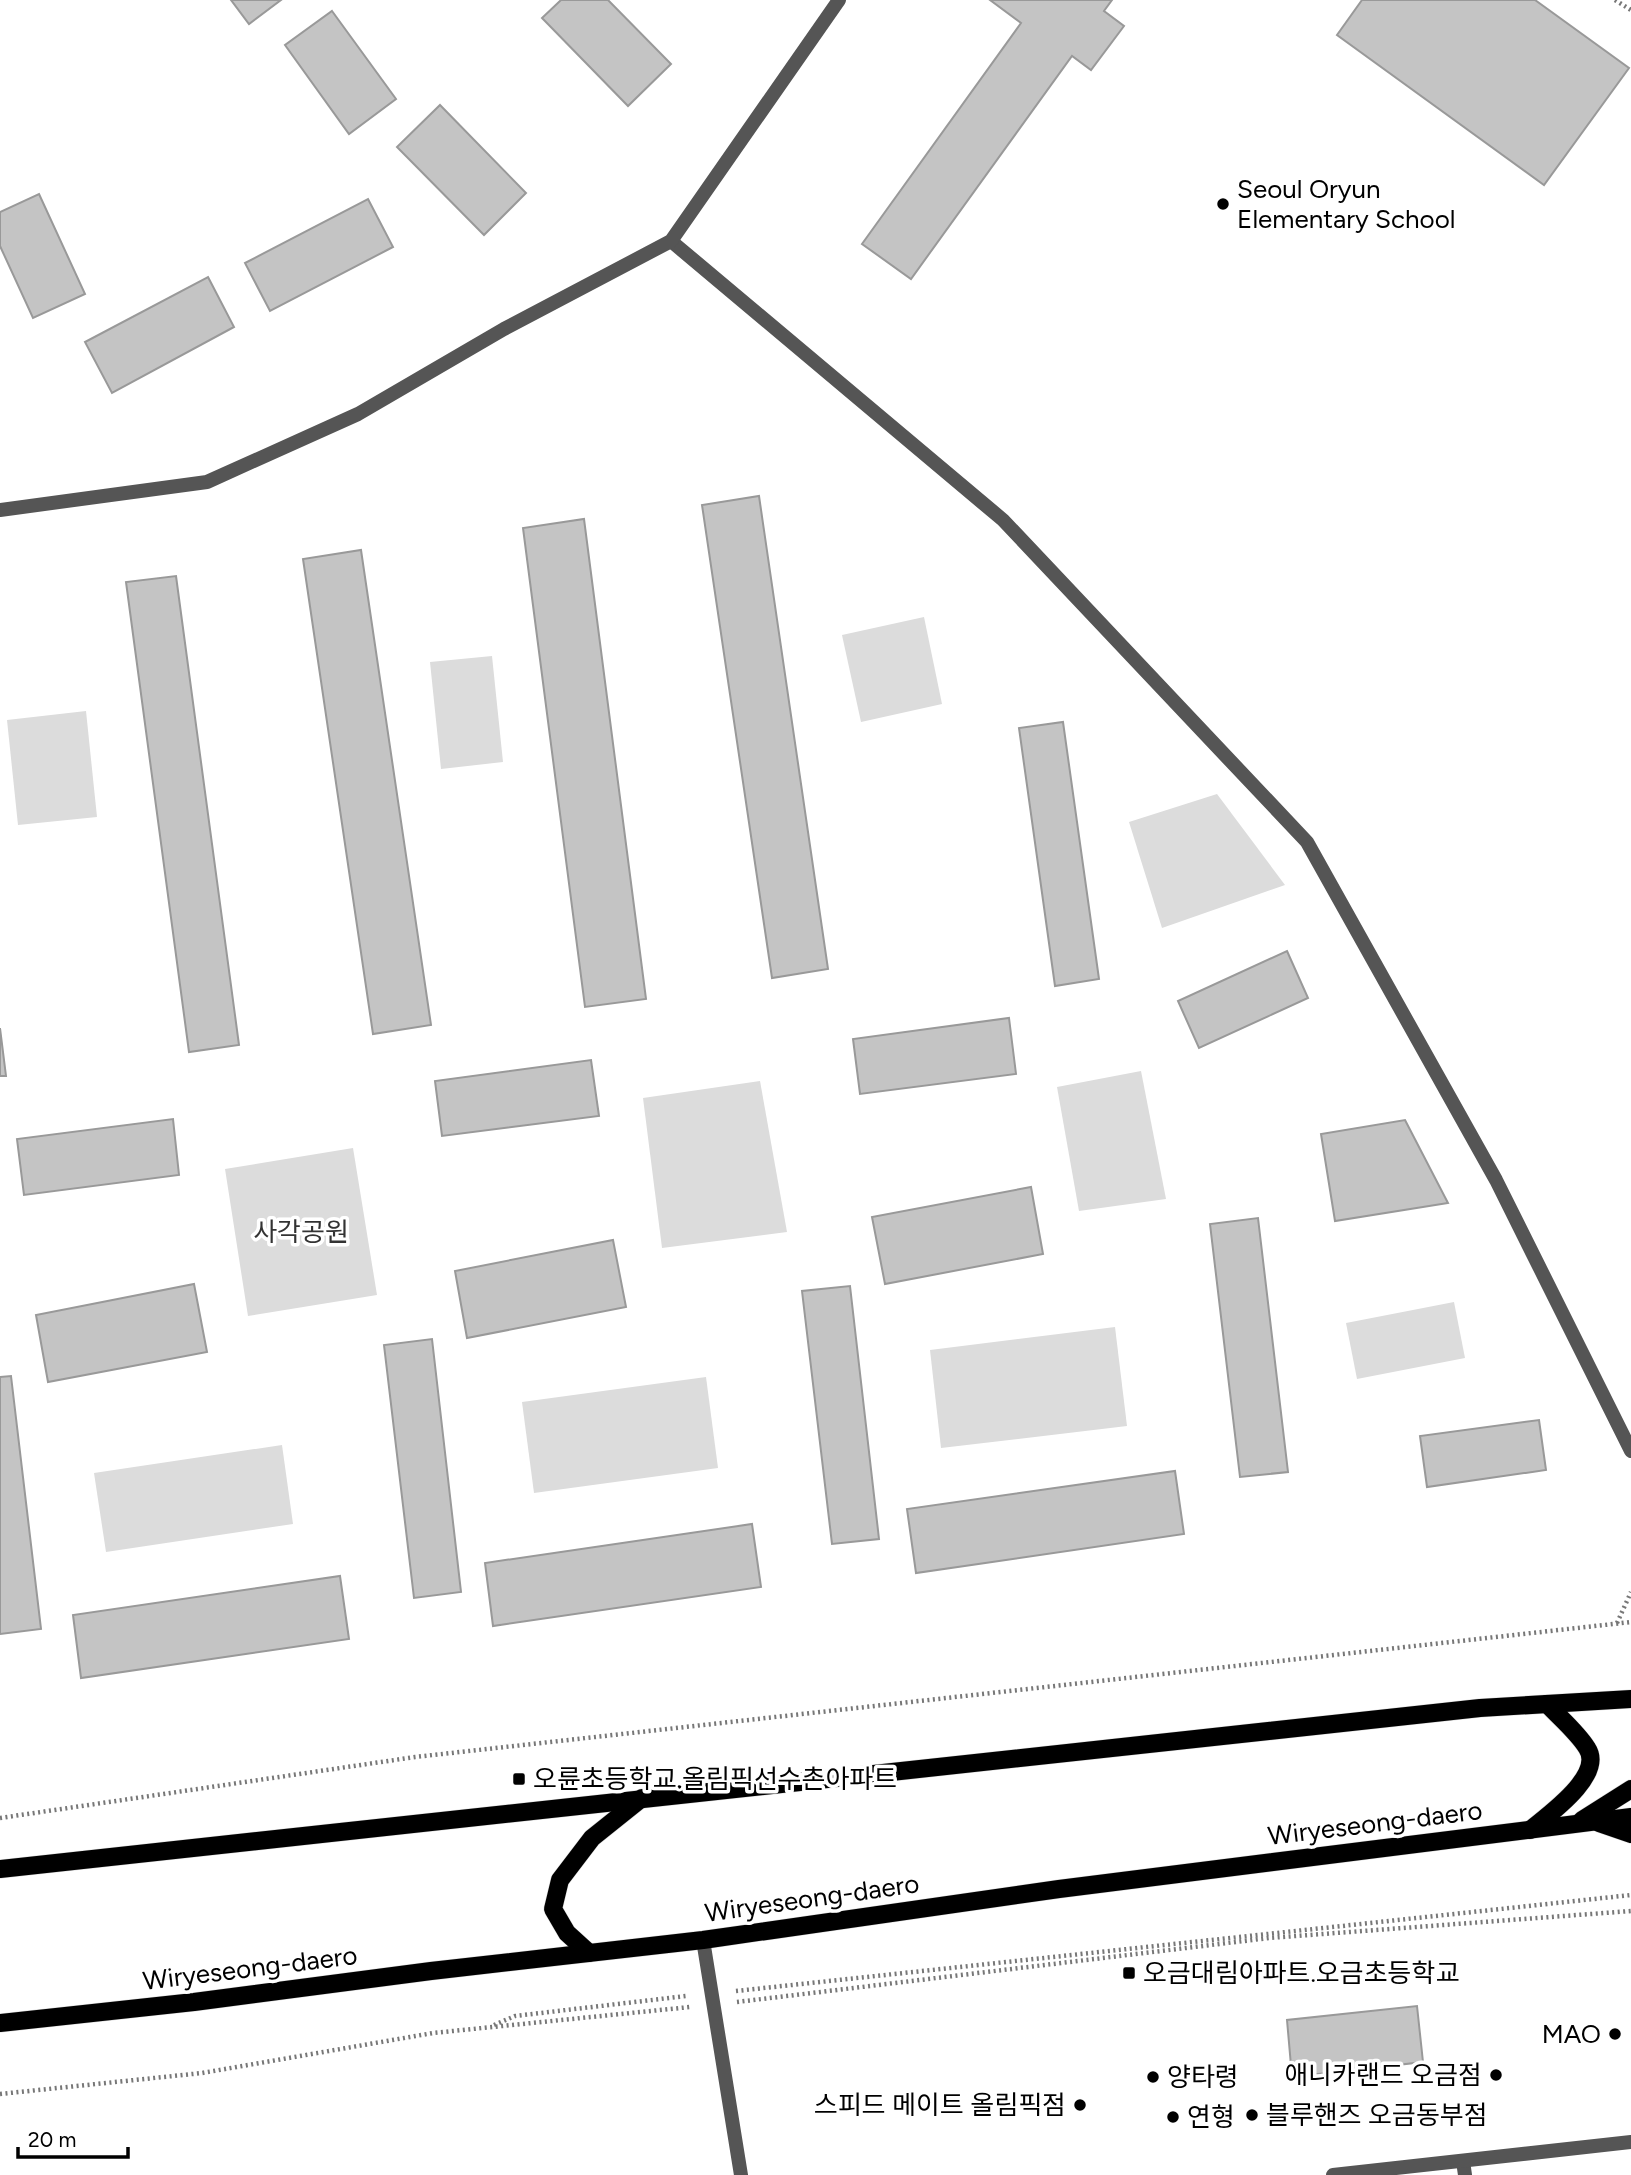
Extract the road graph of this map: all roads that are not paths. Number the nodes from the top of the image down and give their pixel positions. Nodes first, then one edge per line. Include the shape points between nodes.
1 (839, 0) edge
2 (671, 242) junction
3 (0, 510) edge
4 (1631, 1451) edge
5 (1631, 1699) edge
6 (1547, 1703) junction
7 (1631, 1790) edge
8 (642, 1798) junction
9 (1631, 1817) edge
10 (1596, 1822) junction
11 (1576, 1824) junction
12 (1530, 1830) junction
13 (1631, 1834) edge
14 (0, 1869) edge
15 (702, 1940) junction
16 (589, 1953) junction
17 (0, 2024) edge
18 (1631, 2142) edge
19 (1464, 2168) edge
20 (741, 2175) edge
21 (1334, 2175) edge

1 - 2 street
2 - 3 street via 504,329 358,414 207,482
2 - 4 street via 1003,520 1307,842 1496,1180
5 - 6 main road
6 - 8 main road
6 - 12 main road via 1589,1750 1590,1768 1568,1799
7 - 11 main road
8 - 14 main road
8 - 16 main road via 592,1838 560,1880 553,1909 567,1933
9 - 10 main road, Wiryeseong-daero
10 - 11 main road, Wiryeseong-daero
10 - 13 main road
11 - 12 main road, Wiryeseong-daero
12 - 15 main road, Wiryeseong-daero via 1059,1889
15 - 16 main road, Wiryeseong-daero
15 - 20 street
16 - 17 main road, Wiryeseong-daero
18 - 19 street
19 - 21 street

